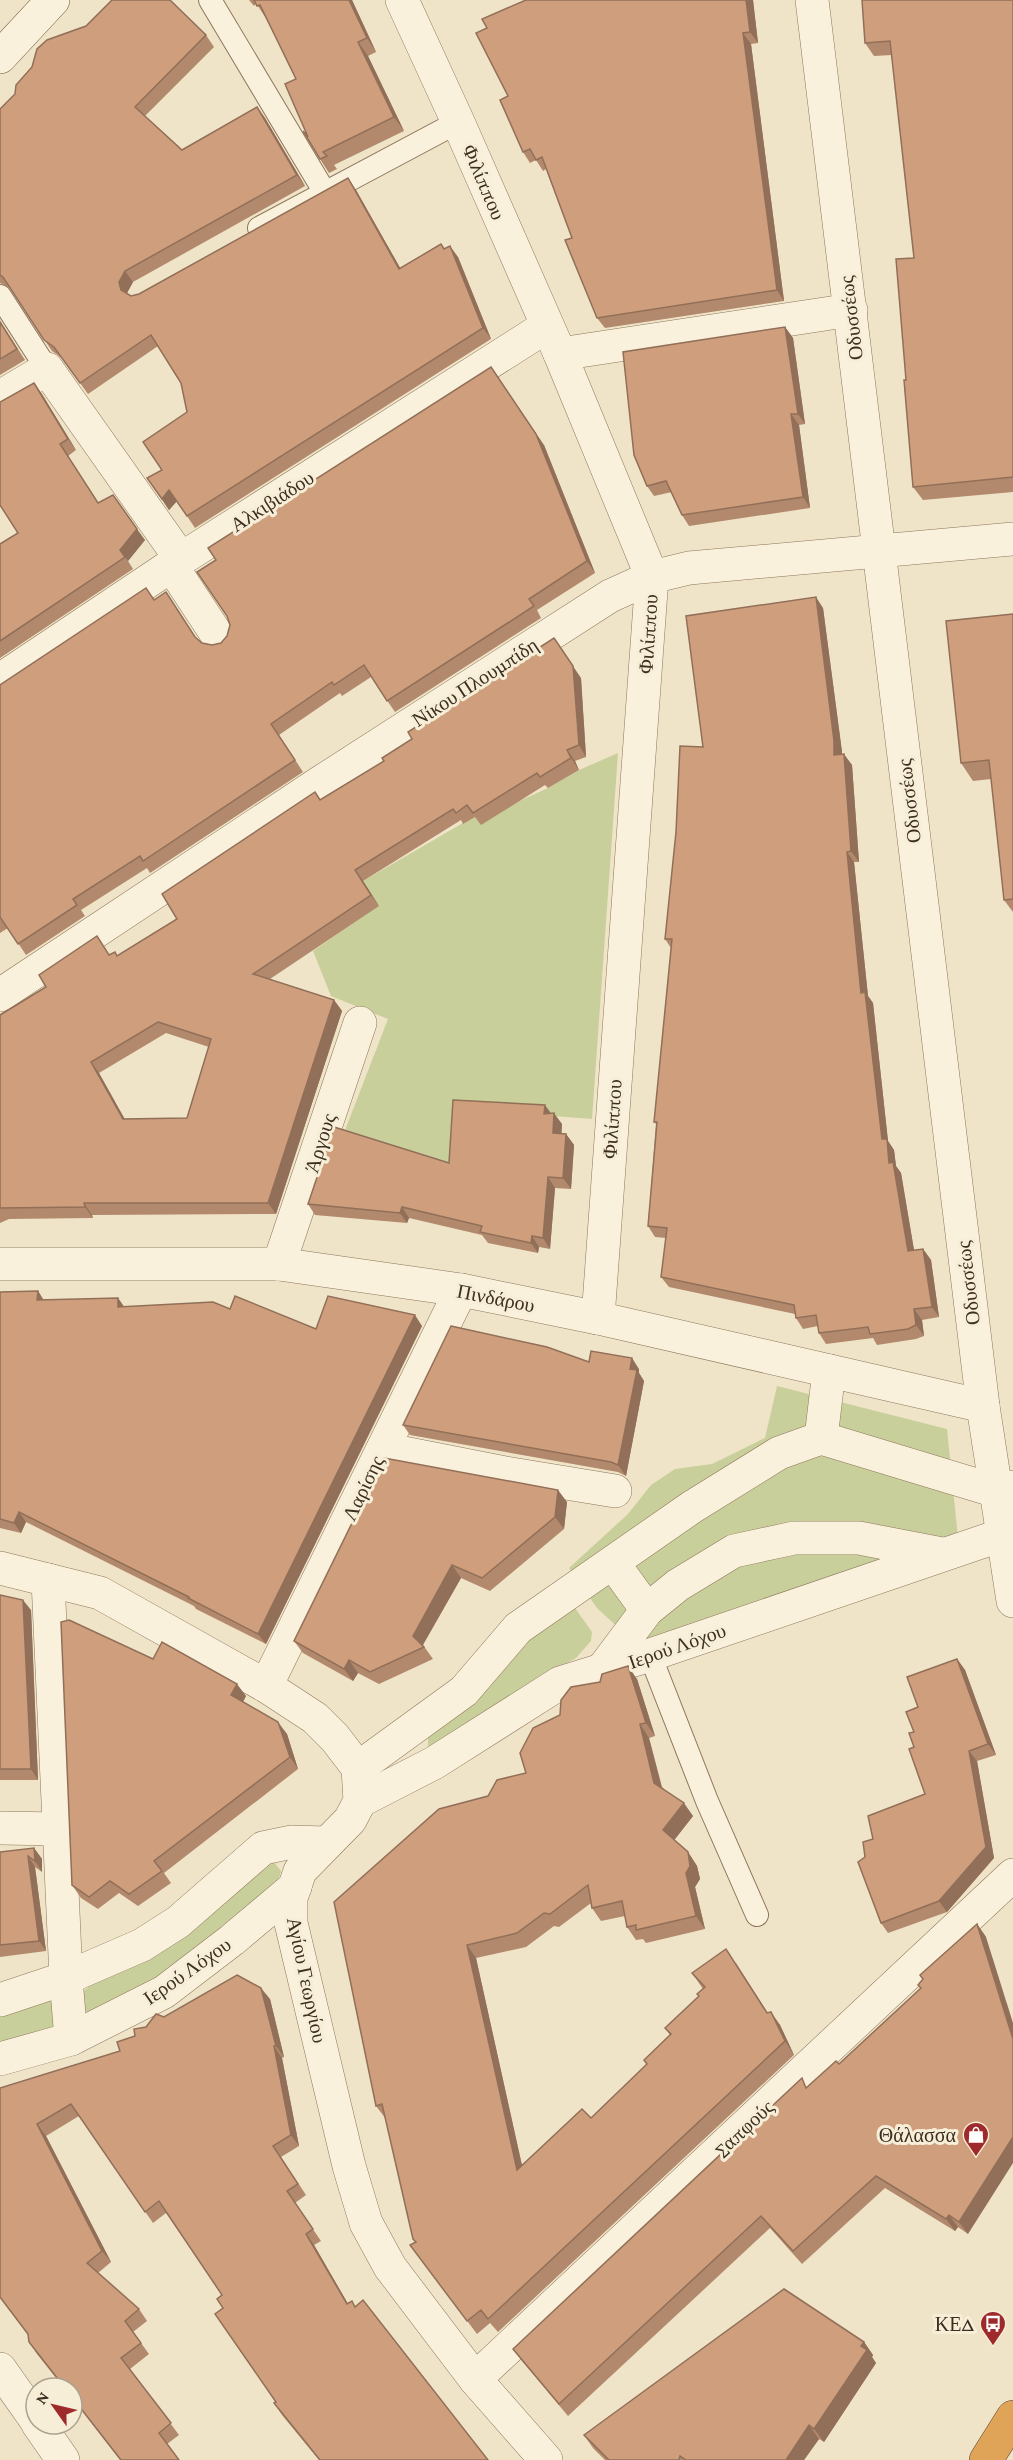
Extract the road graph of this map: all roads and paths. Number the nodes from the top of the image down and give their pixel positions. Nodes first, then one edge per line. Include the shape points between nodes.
1 (53, 0) edge
2 (210, 0) edge
3 (402, 0) edge
4 (812, 0) edge
5 (0, 57) edge
6 (458, 122) junction
7 (324, 191) junction
8 (242, 237) edge
9 (0, 296) edge
10 (850, 310) junction
11 (553, 340) junction
12 (47, 369) junction
13 (0, 397) edge
14 (1013, 539) edge
15 (879, 552) junction
16 (176, 562) junction
17 (652, 577) junction
18 (219, 638) dead end
19 (0, 680) edge
20 (0, 995) edge
21 (360, 1023) dead end
22 (0, 1264) edge
23 (279, 1264) junction
24 (461, 1290) junction
25 (598, 1318) junction
26 (829, 1371) junction
27 (982, 1406) junction
28 (821, 1438) junction
29 (383, 1449) junction
30 (1004, 1489) edge
31 (615, 1491) dead end
32 (1007, 1535) edge
33 (944, 1554) junction
34 (613, 1563) junction
35 (0, 1568) edge
36 (48, 1580) junction
37 (1013, 1601) edge
38 (647, 1610) junction
39 (650, 1655) junction
40 (602, 1670) junction
41 (266, 1686) junction
42 (358, 1768) junction
43 (360, 1801) junction
44 (0, 1828) edge
45 (59, 1829) junction
46 (326, 1843) junction
47 (1013, 1875) edge
48 (295, 1887) junction
49 (757, 1915) dead end
50 (66, 1978) junction
51 (0, 2000) edge
52 (71, 2039) junction
53 (0, 2060) edge
54 (0, 2369) edge
55 (475, 2379) junction
56 (24, 2403) edge
57 (1013, 2417) edge
58 (47, 2436) edge
59 (63, 2460) edge
60 (546, 2460) edge
61 (986, 2460) edge

1 - 5 street
2 - 7 lane
3 - 6 street, Φιλίππου
4 - 10 street, Οδυσσέως
6 - 7 lane
6 - 11 street, Φιλίππου
7 - 8 lane
9 - 12 lane
10 - 11 street
10 - 15 street, Οδυσσέως
11 - 16 street, Αλκιβιάδου
11 - 17 street, Φιλίππου
12 - 13 street
12 - 16 street
14 - 15 street, Νίκου Πλουμπίδη
15 - 17 street, Νίκου Πλουμπίδη via 688,568
15 - 27 street, Οδυσσέως
16 - 18 street
16 - 19 street, Αλκιβιάδου
17 - 20 street, Νίκου Πλουμπίδη via 610,596
17 - 25 street, Φιλίππου
21 - 23 street, Άργους
22 - 23 street, Πινδάρου
23 - 24 street, Πινδάρου
24 - 25 street, Πινδάρου
24 - 29 street, Λαρίσης
25 - 26 street, Πινδάρου
26 - 27 street, Πινδάρου
26 - 28 street
27 - 30 street, Οδυσσέως
28 - 30 street
28 - 34 street via 779,1453
29 - 31 street
29 - 41 street, Λαρίσης
30 - 32 street, Οδυσσέως
32 - 33 street, Ιερού Λόχου
32 - 37 street, Οδυσσέως
33 - 38 street via 859,1538 794,1538 734,1551 678,1585
33 - 39 street, Ιερού Λόχου
34 - 38 street
34 - 42 street via 518,1628 464,1691
35 - 36 street
36 - 41 street via 100,1593
36 - 45 street
38 - 40 street
39 - 40 street, Ιερού Λόχου
39 - 49 lane
40 - 43 street, Ιερού Λόχου via 561,1683 434,1763
41 - 42 street via 315,1718
42 - 43 street
43 - 46 street, Αγίου Γεωργίου via 350,1820
44 - 45 street
45 - 50 street
46 - 48 street, Αγίου Γεωργίου via 300,1872
46 - 50 street via 292,1842 263,1848 178,1922 142,1945
47 - 55 street, Σαπφούς
48 - 52 street, Ιερού Λόχου via 164,1992
48 - 55 street, Αγίου Γεωργίου via 291,1923 366,2223 390,2267
50 - 51 street
50 - 52 street
52 - 53 street, Ιερού Λόχου
54 - 56 street
55 - 60 street, Αγίου Γεωργίου
57 - 61 highway
58 - 59 street

